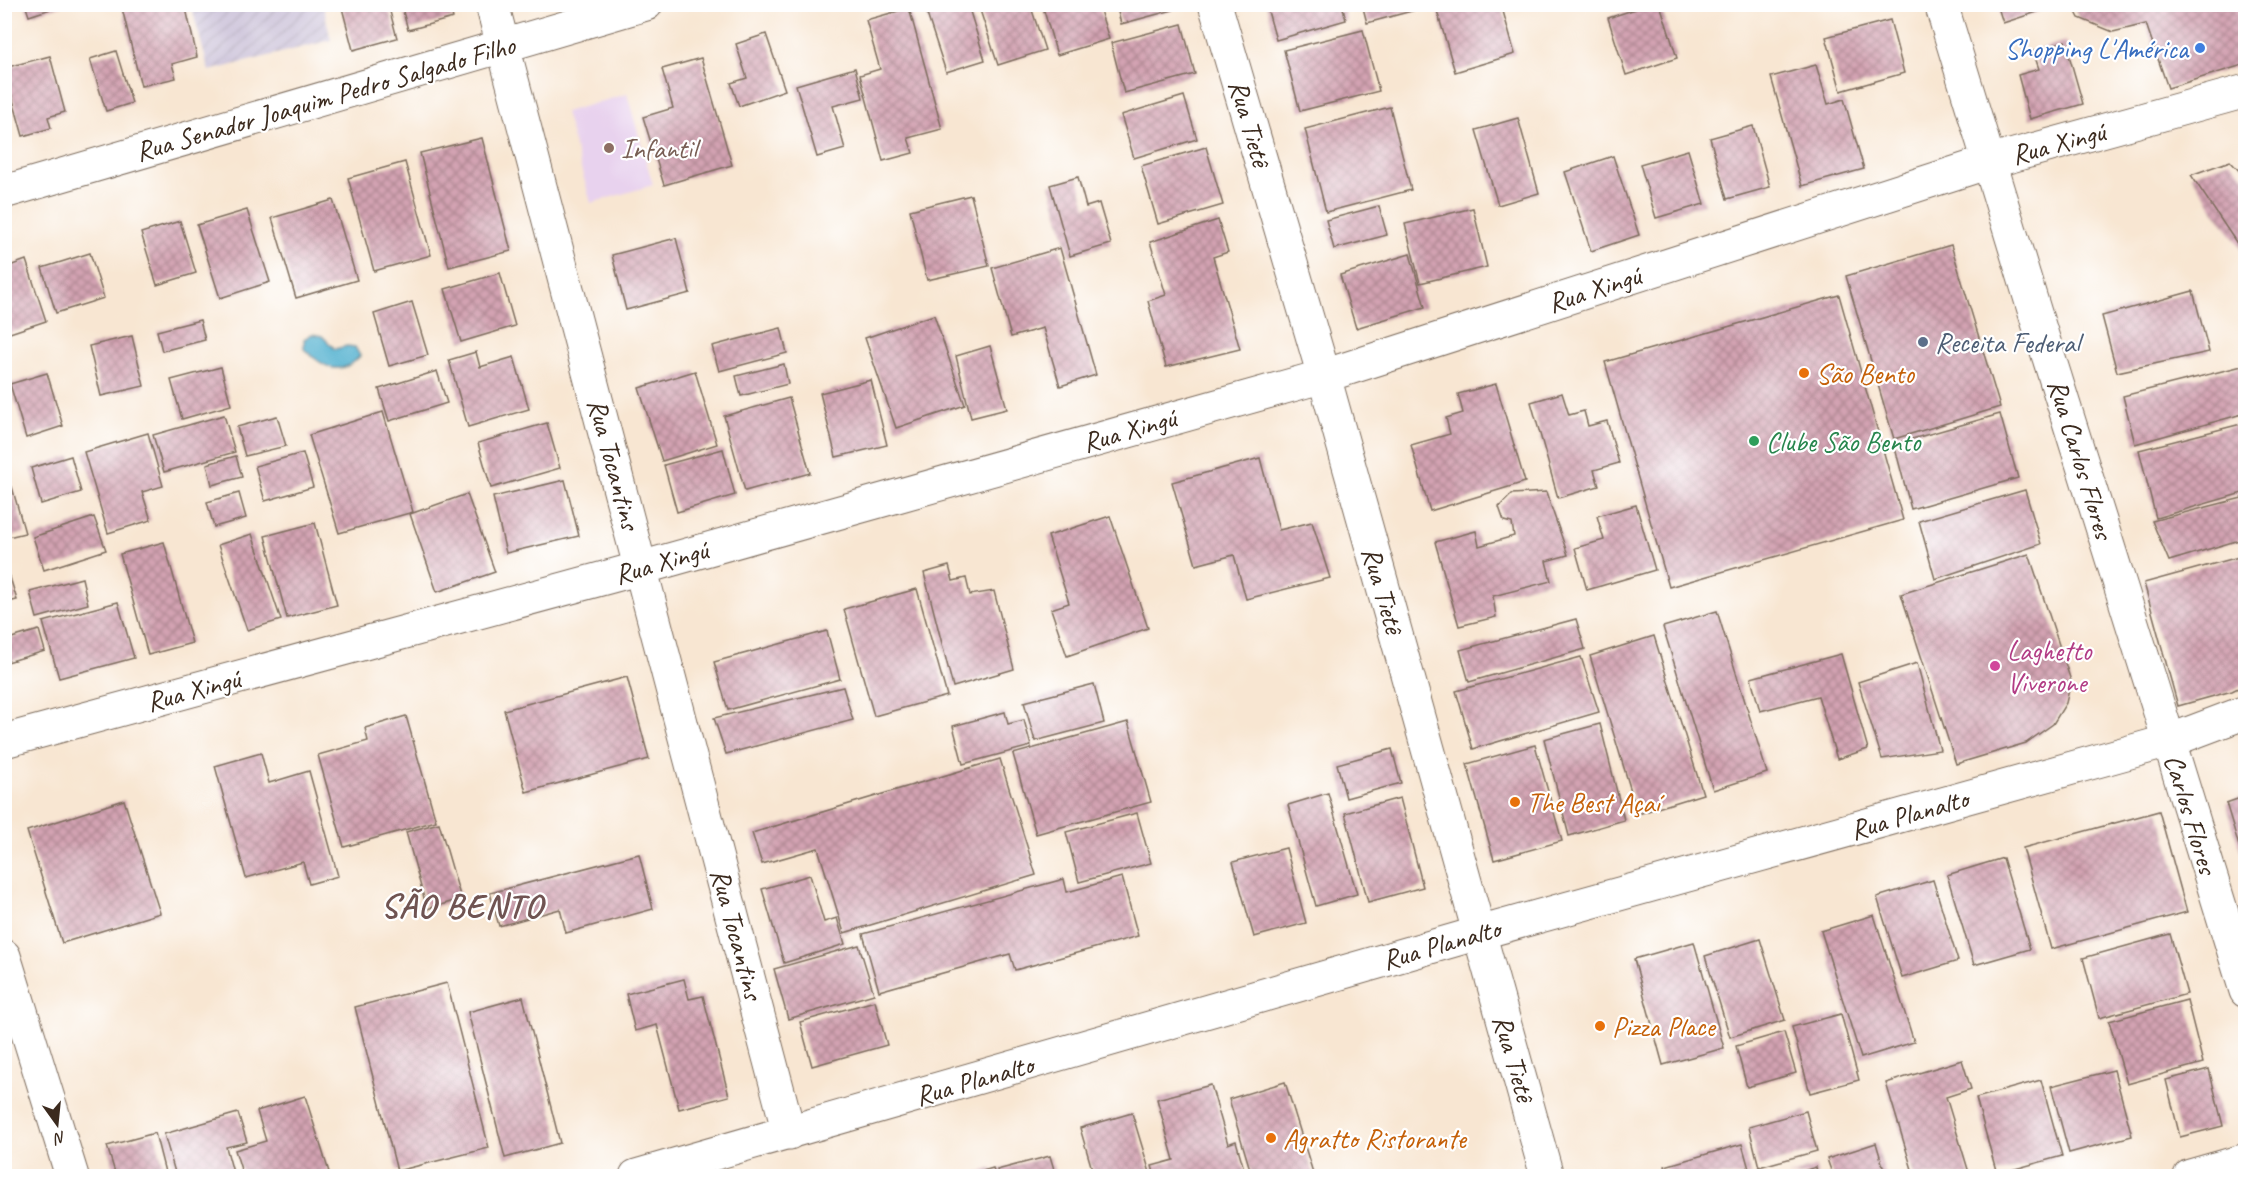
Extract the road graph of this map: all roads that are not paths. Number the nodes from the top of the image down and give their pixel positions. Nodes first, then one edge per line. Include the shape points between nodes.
1 (492, 4) edge
2 (646, 4) edge
3 (1215, 4) edge
4 (1941, 4) edge
5 (503, 46) junction
6 (2246, 91) edge
7 (1989, 162) junction
8 (4, 192) edge
9 (1324, 376) junction
10 (641, 568) junction
11 (2246, 712) edge
12 (4, 741) edge
13 (2169, 741) junction
14 (1479, 933) junction
15 (4, 956) edge
16 (2246, 991) edge
17 (789, 1133) junction
18 (2246, 1160) edge
19 (72, 1176) edge
20 (636, 1176) edge
21 (1547, 1176) edge
22 (2190, 1176) edge

1 - 5 street, Rua Tocantins
2 - 5 street, Rua Senador Joaquim Pedro Salgado Filho
3 - 9 street, Rua Tietê
4 - 7 street, Rua Carlos Flores
5 - 8 street, Rua Senador Joaquim Pedro Salgado Filho
5 - 10 street, Rua Tocantins
6 - 7 street, Rua Xingú
7 - 9 street, Rua Xingú
7 - 13 street, Rua Carlos Flores
9 - 10 street, Rua Xingú
9 - 14 street, Rua Tietê
10 - 12 street, Rua Xingú
10 - 17 street, Rua Tocantins
11 - 13 street, Rua Planalto
13 - 14 street, Rua Planalto
13 - 16 street, Carlos Flores
14 - 17 street, Rua Planalto
14 - 21 street, Rua Tietê
15 - 19 street
17 - 20 street, Rua Planalto
18 - 22 street

